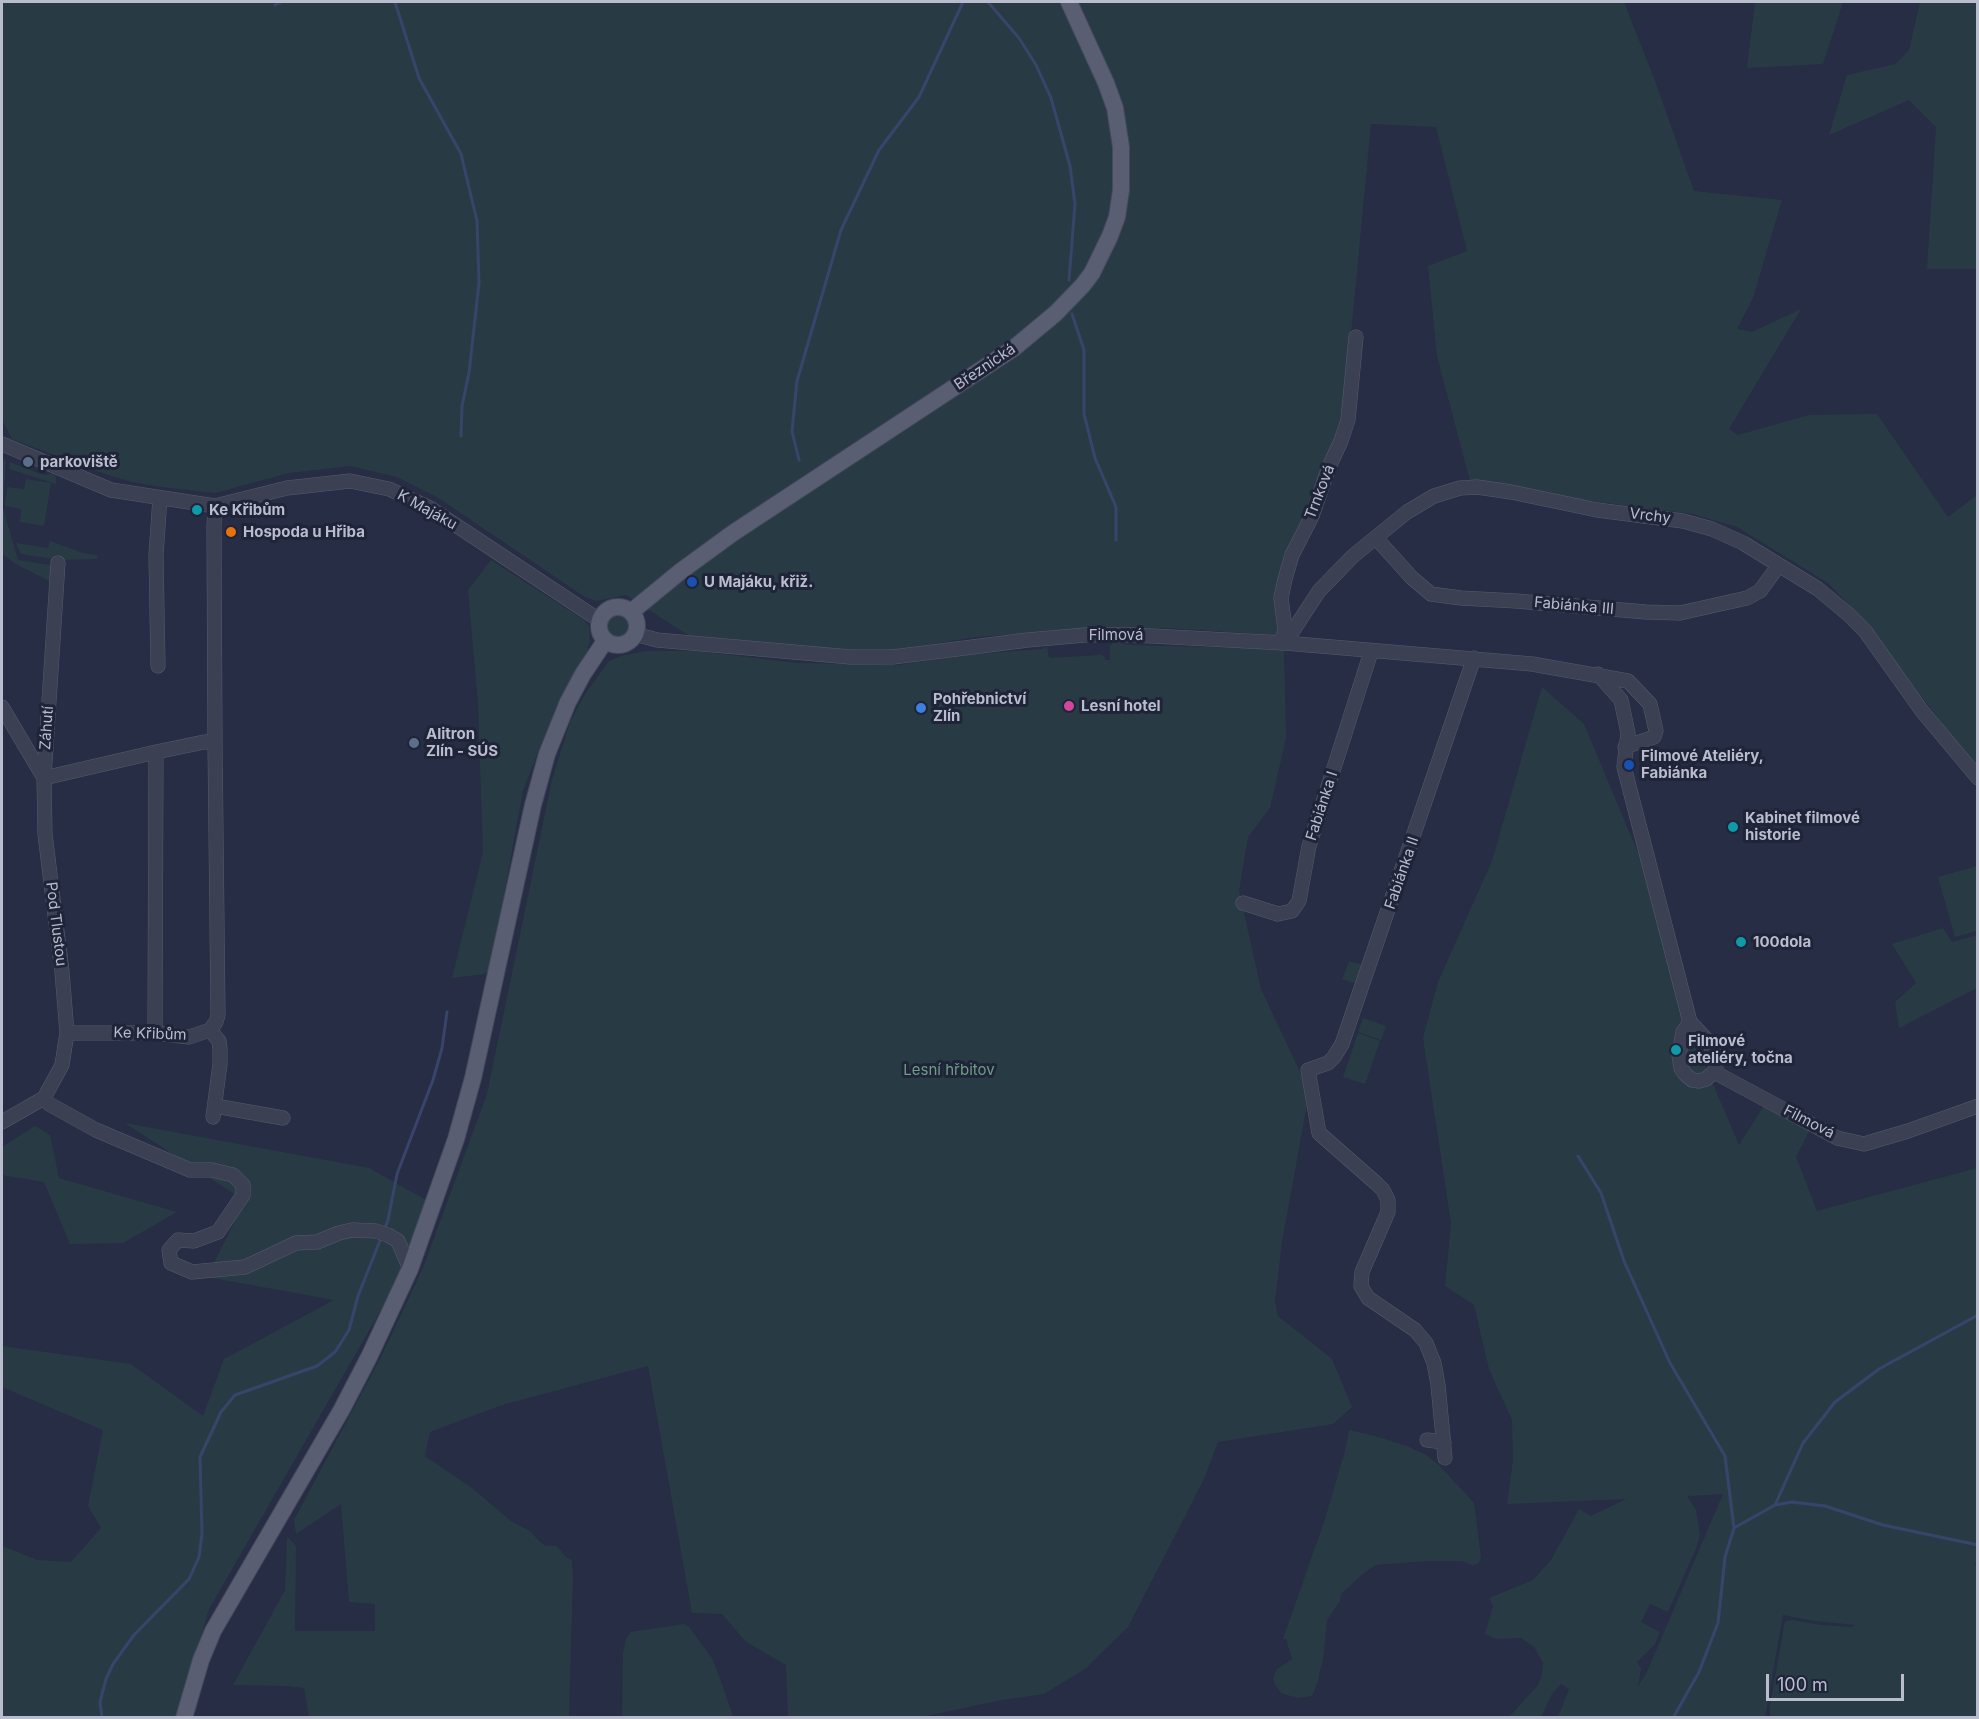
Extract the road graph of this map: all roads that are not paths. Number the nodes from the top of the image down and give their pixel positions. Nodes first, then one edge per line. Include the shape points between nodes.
1 (1069, 2) edge
2 (1356, 337) dead end
3 (2, 442) edge
4 (160, 498) junction
5 (215, 506) junction
6 (1376, 538) junction
7 (58, 564) dead end
8 (1779, 565) junction
9 (630, 612) junction
10 (599, 620) junction
11 (635, 634) junction
12 (605, 641) junction
13 (1283, 643) junction
14 (1371, 652) junction
15 (1474, 658) junction
16 (158, 666) dead end
17 (1598, 674) junction
18 (2, 708) edge
19 (215, 742) junction
20 (1625, 747) junction
21 (156, 752) junction
22 (1977, 777) edge
23 (44, 778) junction
24 (1243, 903) dead end
25 (1690, 1022) junction
26 (210, 1030) junction
27 (67, 1033) junction
28 (155, 1033) junction
29 (1714, 1072) junction
30 (44, 1098) junction
31 (1977, 1106) edge
32 (283, 1118) dead end
33 (2, 1122) edge
34 (410, 1269) junction
35 (1427, 1440) dead end
36 (1444, 1442) junction
37 (1445, 1458) dead end
38 (184, 1718) edge

1 - 9 main road, Březnická via 1106,83 1122,147 1117,217 1092,273 1056,313 1014,348 733,533
2 - 13 street, Trnková via 1348,420 1285,579 1281,598
3 - 4 street, K Majáku via 111,490
4 - 5 street, K Majáku
4 - 16 street via 156,555
5 - 10 street, K Majáku via 287,488 350,482 389,489 430,508
5 - 19 street
6 - 8 street, Vrchy via 1434,496 1477,487 1597,510 1683,520 1743,543
6 - 8 street, Fabiánka III via 1431,594 1646,612 1680,613 1747,598 1760,591
6 - 13 street, Vrchy via 1319,591
7 - 23 street, Záhutí
8 - 22 street, Vrchy via 1818,589 1865,631 1922,711
9 - 10 main road via 613,607
9 - 11 main road via 636,621
10 - 12 main road
11 - 12 main road via 624,644
11 - 13 street, Filmová via 850,657 893,657 1085,635
12 - 34 main road via 568,702 548,754 456,1139
13 - 14 street, Filmová
14 - 15 street, Filmová
14 - 24 street, Fabiánka I via 1309,846 1299,901 1292,912 1278,914
15 - 17 street, Filmová
15 - 36 street, Fabiánka II via 1342,1044 1328,1063 1308,1070 1319,1133 1383,1190 1388,1200 1388,1212 1362,1272 1361,1286 1368,1298 1415,1330 1426,1343 1437,1378
17 - 20 street via 1621,700 1628,732
17 - 20 street, Filmová via 1628,681 1650,704 1654,737
18 - 23 street, Pod Tlustou
19 - 21 street
19 - 26 street via 218,1015
20 - 25 street via 1624,767
21 - 23 street
21 - 28 street
23 - 27 street, Pod Tlustou via 45,834
25 - 29 street via 1713,1050
25 - 29 street via 1680,1043 1681,1068 1692,1080 1699,1081
26 - 28 street, Ke Křibům via 189,1037
26 - 32 street via 220,1048 214,1112
27 - 28 street, Ke Křibům
27 - 30 street, Pod Tlustou via 62,1065
29 - 31 street, Filmová via 1837,1138 1864,1144
30 - 33 street
30 - 34 street via 96,1130 190,1170 233,1175 243,1185 243,1195 218,1232 194,1241 178,1240 169,1250 171,1263 192,1272 245,1267 296,1243 317,1242 352,1230 376,1231 398,1241
34 - 38 main road via 342,1409 217,1623
35 - 36 street
36 - 37 street

